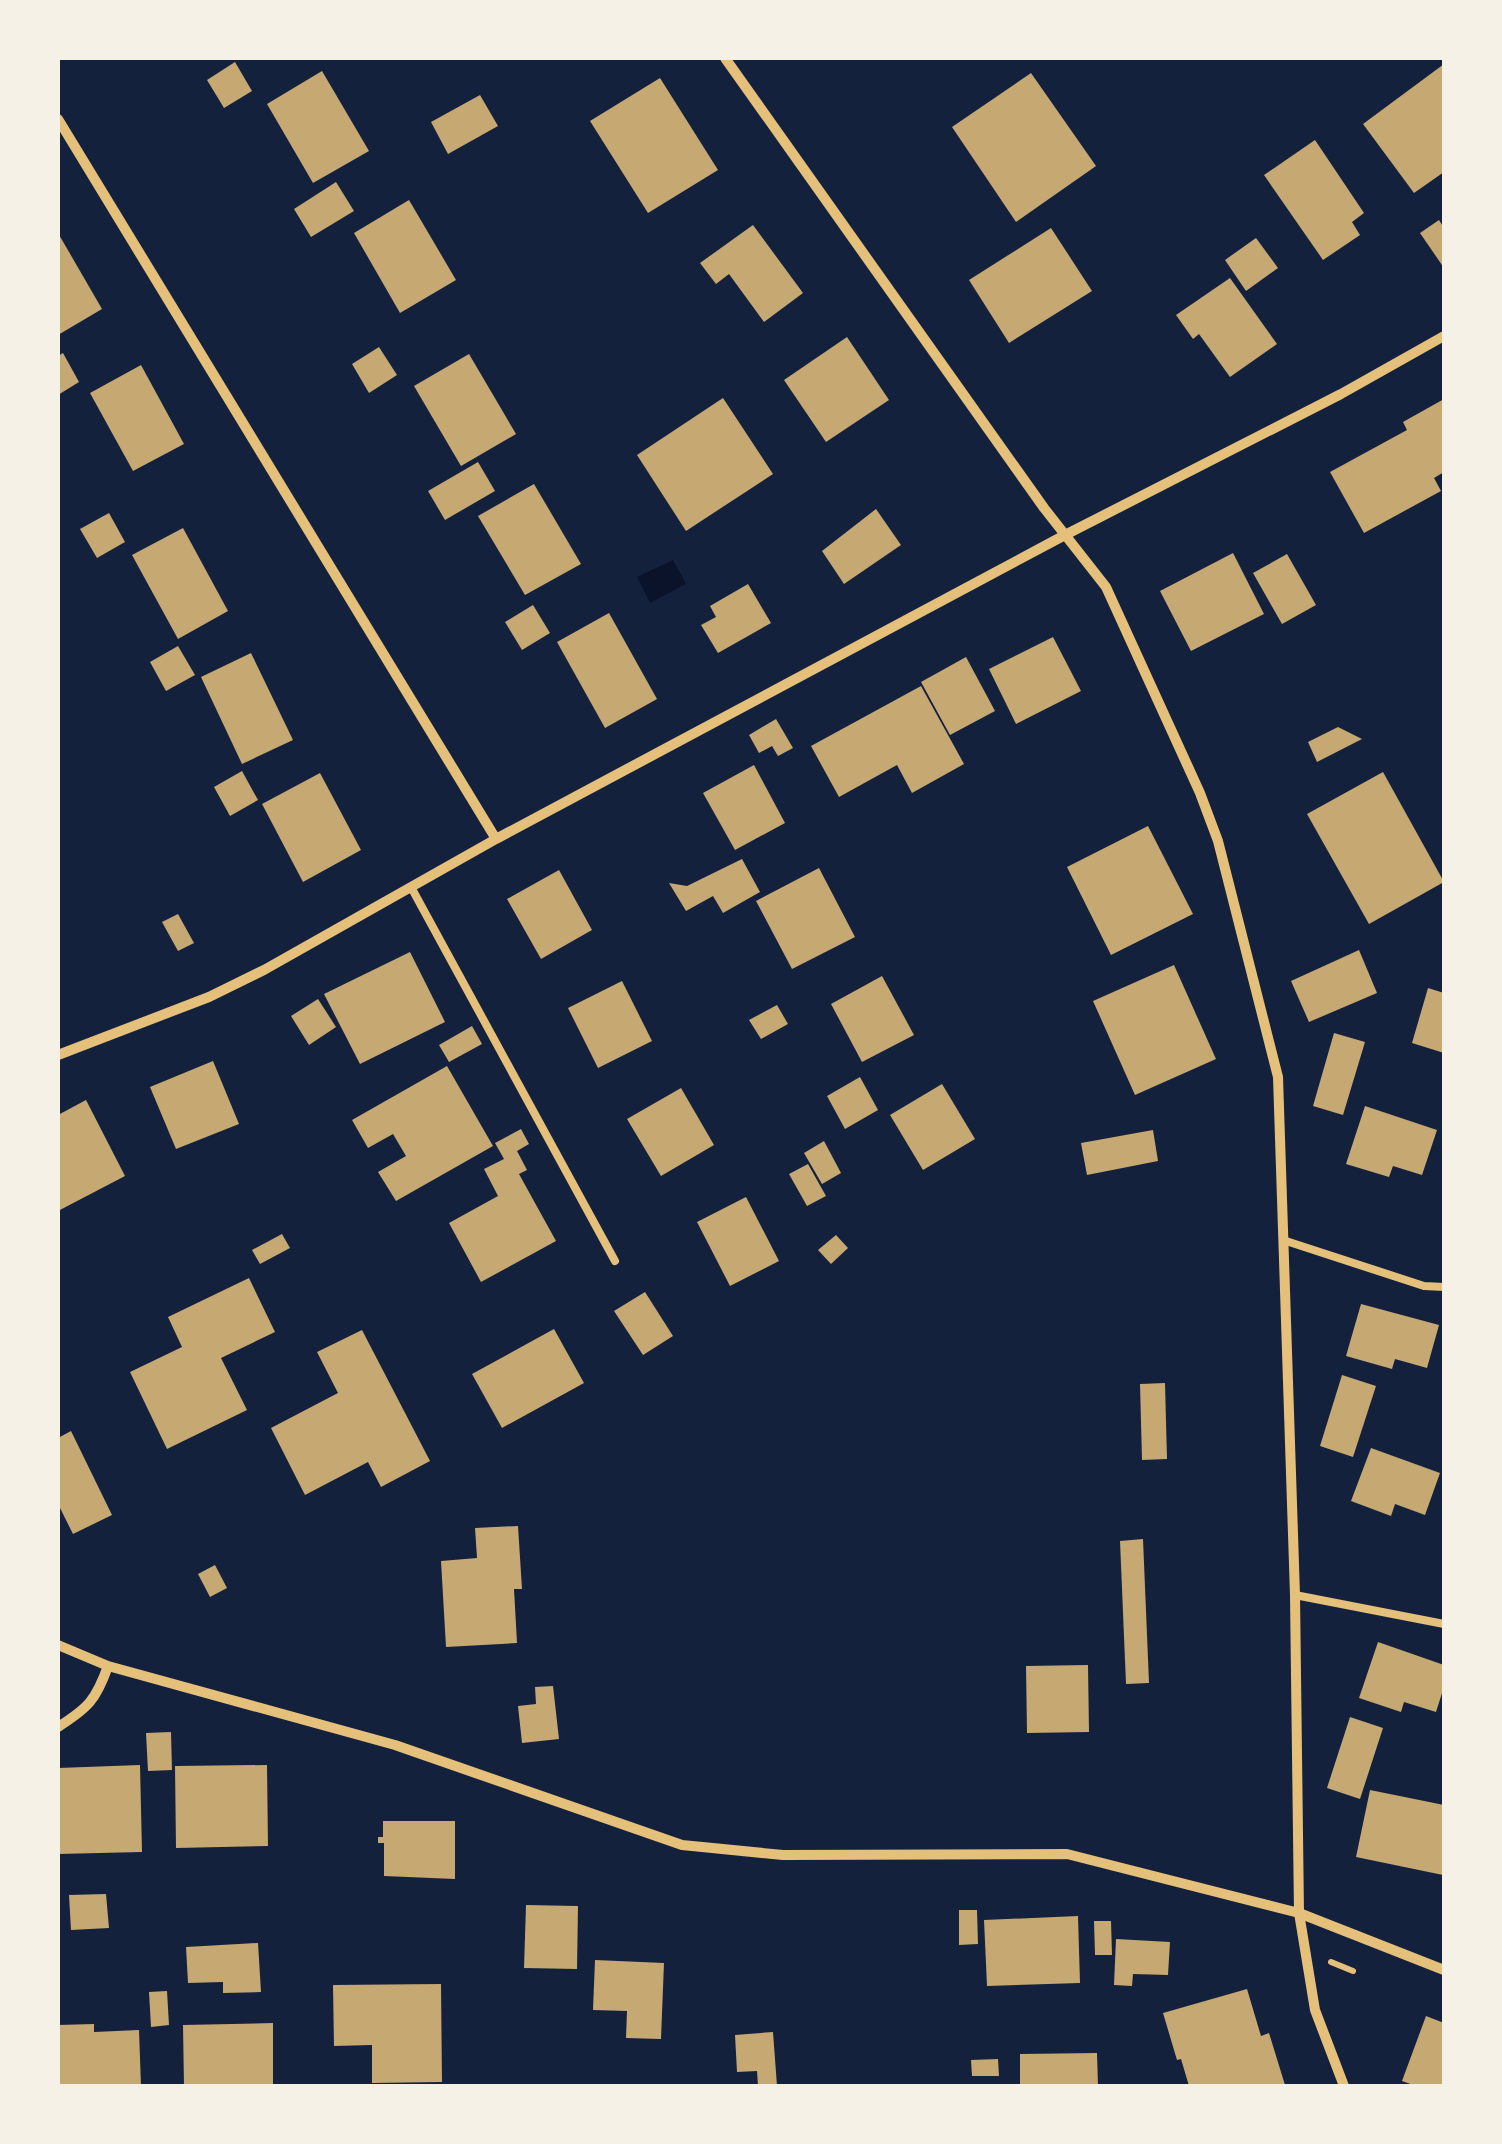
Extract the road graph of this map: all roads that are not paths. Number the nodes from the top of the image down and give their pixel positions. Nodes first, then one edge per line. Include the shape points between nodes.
1 (725, 58) edge
2 (58, 120) edge
3 (1444, 336) edge
4 (1065, 536) junction
5 (496, 839) junction
6 (411, 887) junction
7 (58, 1055) edge
8 (1286, 1242) junction
9 (615, 1262) dead end
10 (1444, 1287) edge
11 (1295, 1595) junction
12 (1444, 1624) edge
13 (58, 1644) edge
14 (108, 1666) junction
15 (58, 1727) edge
16 (1300, 1913) junction
17 (1444, 1970) edge
18 (1344, 2086) edge

1 - 4 street
2 - 5 street
3 - 4 street
4 - 5 street
4 - 8 street via 1106,587 1218,841 1278,1077
5 - 6 street
6 - 7 street via 209,997
6 - 9 lane
8 - 10 lane
8 - 11 street
11 - 12 lane
11 - 16 street
13 - 14 street
14 - 15 street via 86,1710
14 - 16 street via 414,1752 682,1846 782,1855 1066,1854
16 - 17 street
16 - 18 street via 1315,2010

